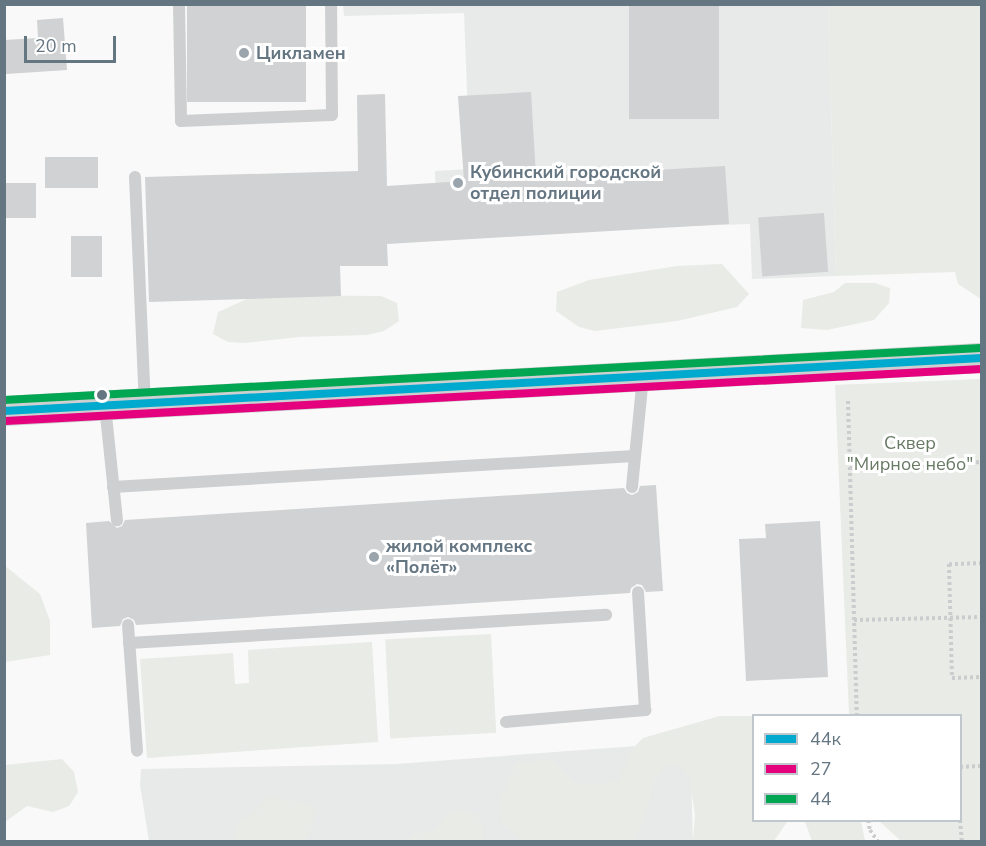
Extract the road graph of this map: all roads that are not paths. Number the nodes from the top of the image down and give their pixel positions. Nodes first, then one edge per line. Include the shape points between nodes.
1 (179, 4) edge
2 (331, 4) edge
3 (135, 177) dead end
4 (981, 358) edge
5 (643, 377) junction
6 (145, 403) junction
7 (105, 405) junction
8 (10, 410) edge
9 (634, 456) junction
10 (113, 487) junction
11 (632, 487) dead end
12 (117, 520) dead end
13 (638, 592) dead end
14 (606, 615) dead end
15 (128, 625) dead end
16 (129, 643) junction
17 (506, 722) dead end
18 (137, 751) dead end

1 - 2 lane via 181,121 332,116
3 - 6 lane
4 - 5 street
5 - 6 street
5 - 9 lane
6 - 7 street
7 - 8 street
7 - 10 lane
9 - 10 lane
9 - 11 lane
10 - 12 lane
13 - 17 lane via 645,710
14 - 16 lane
15 - 16 lane
16 - 18 lane

